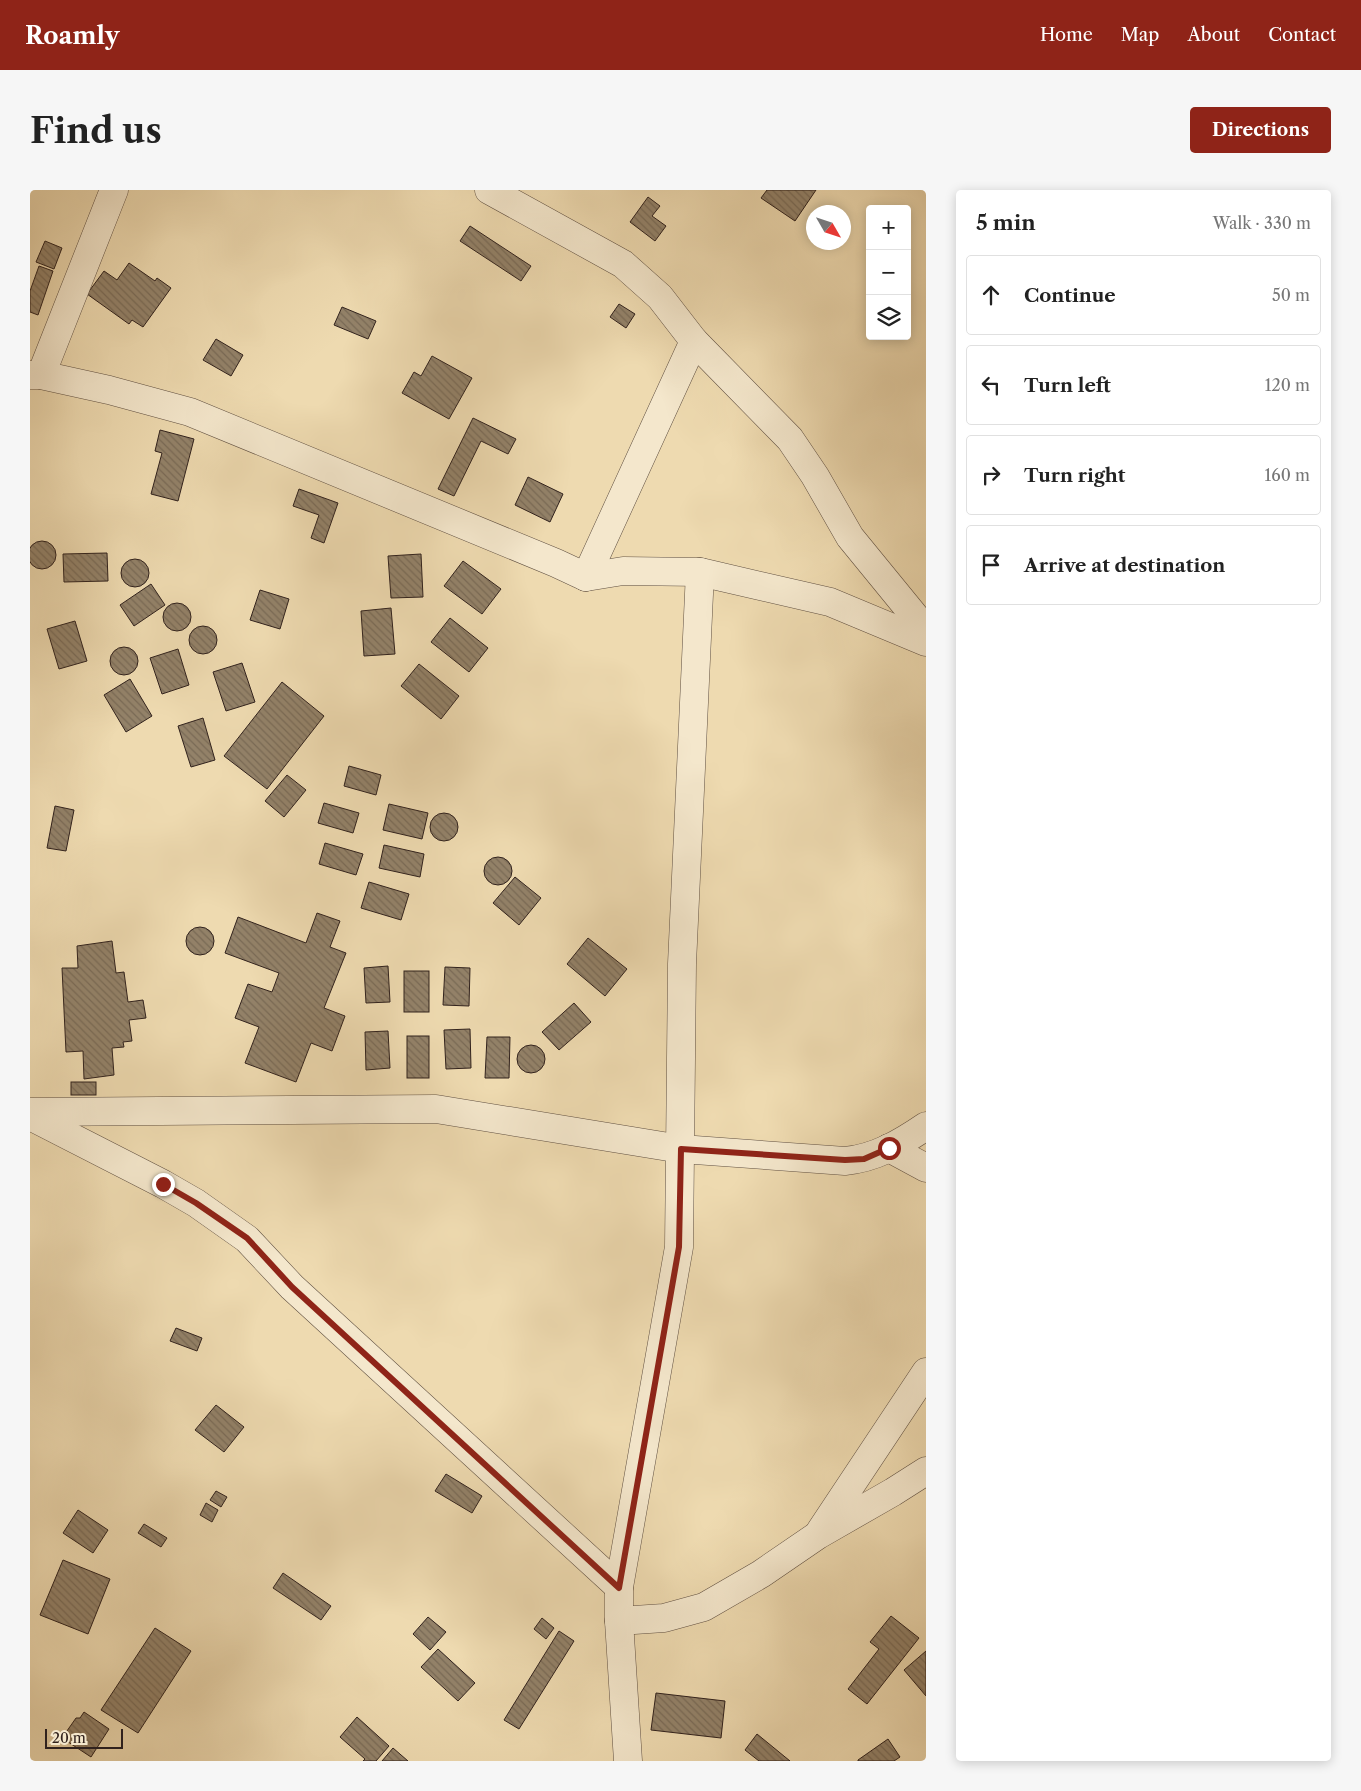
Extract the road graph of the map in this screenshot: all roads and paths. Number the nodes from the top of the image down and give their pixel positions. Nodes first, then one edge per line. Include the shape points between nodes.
1 (114, 190) edge
2 (489, 190) edge
3 (694, 340) junction
4 (35, 375) edge
5 (700, 572) junction
6 (586, 577) junction
7 (926, 630) edge
8 (926, 642) edge
9 (30, 1112) edge
10 (30, 1116) edge
11 (926, 1126) edge
12 (889, 1148) junction
13 (681, 1149) junction
14 (926, 1168) edge
15 (926, 1372) edge
16 (926, 1471) edge
17 (818, 1535) junction
18 (619, 1588) junction
19 (619, 1621) junction
20 (628, 1761) edge

1 - 4 street
2 - 3 street via 623,264 660,297
3 - 6 street
3 - 7 street via 790,439 850,537
4 - 6 street via 109,390 190,412
5 - 6 street via 623,571
5 - 8 street via 830,602
5 - 13 street via 682,964
9 - 13 street via 436,1109
10 - 18 street via 163,1184 247,1238 292,1287
11 - 12 street
12 - 13 street via 864,1159 845,1160
12 - 14 street
13 - 18 street via 679,1247
15 - 17 street
16 - 17 street
17 - 19 street via 761,1574 704,1607 664,1618
18 - 19 street
19 - 20 street

